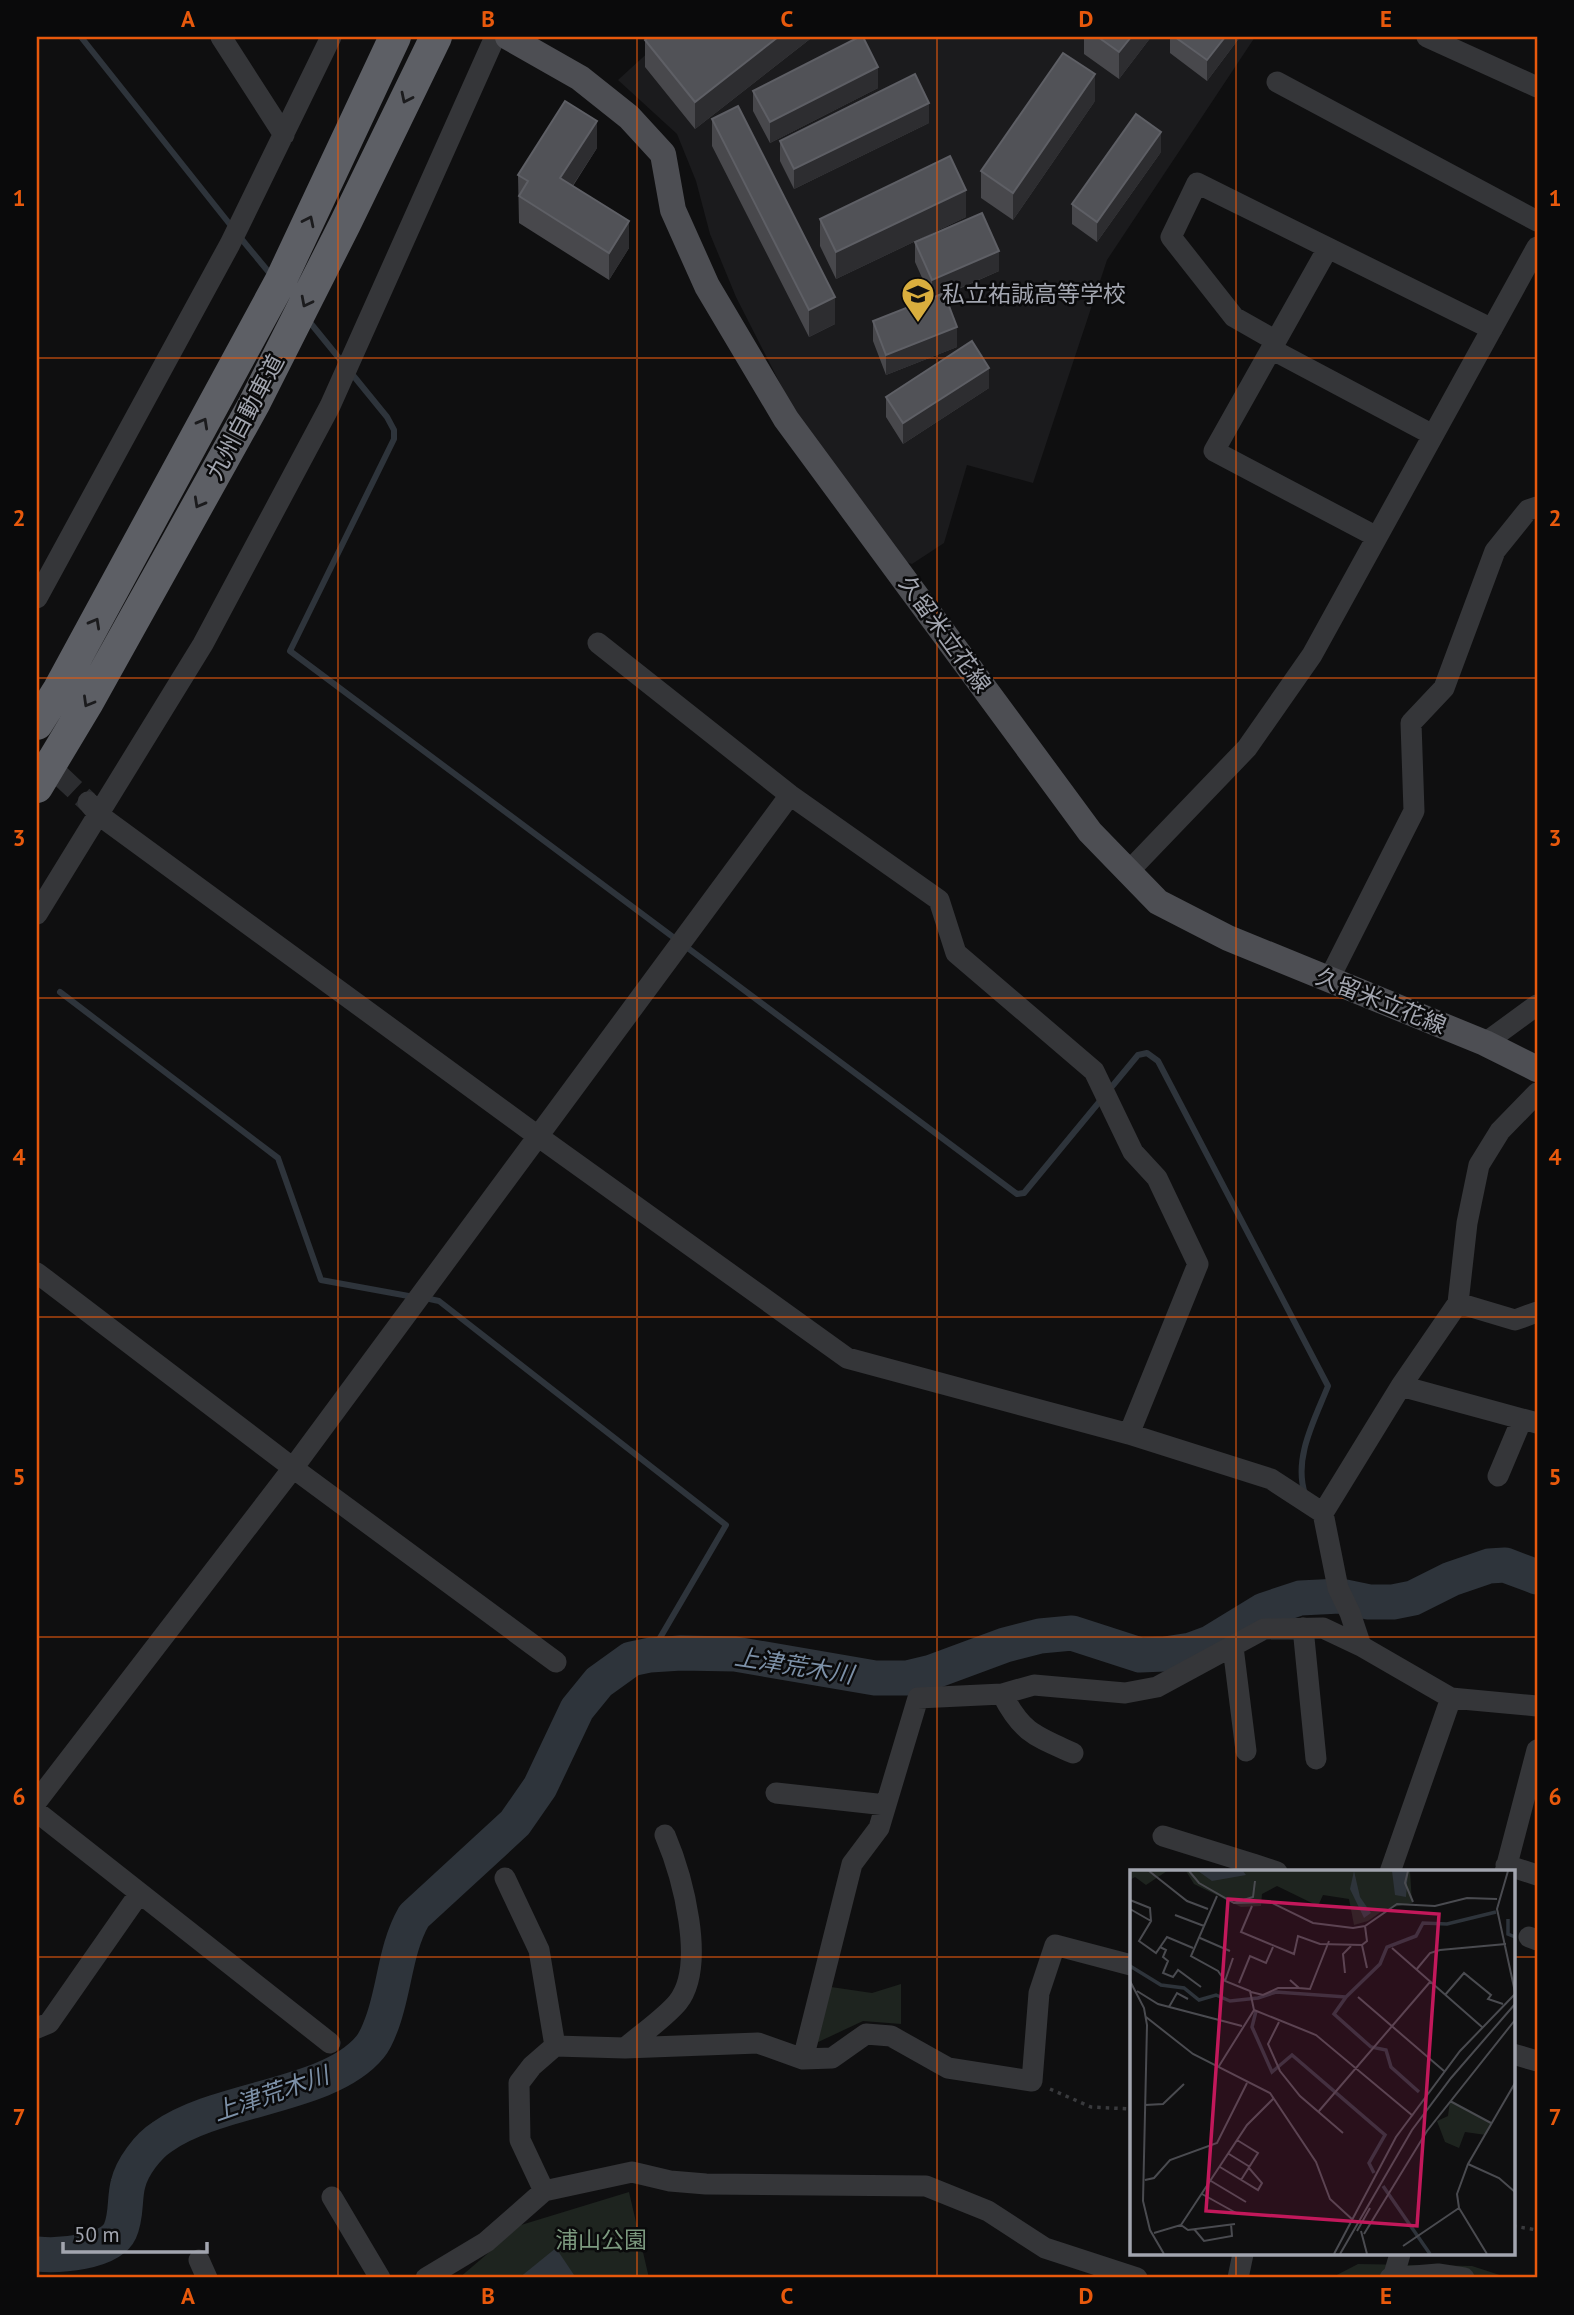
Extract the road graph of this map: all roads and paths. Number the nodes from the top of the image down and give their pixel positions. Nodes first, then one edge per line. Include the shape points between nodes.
1 (221, 37) edge
2 (331, 37) edge
3 (395, 37) edge
4 (436, 37) edge
5 (495, 37) edge
6 (508, 37) edge
7 (1427, 37) edge
8 (1277, 82) dead end
9 (1537, 87) edge
10 (284, 135) junction
11 (1537, 221) edge
12 (1537, 247) edge
13 (1328, 248) junction
14 (1492, 329) junction
15 (1273, 345) junction
16 (1433, 435) junction
17 (1537, 507) edge
18 (1377, 537) junction
19 (37, 598) edge
20 (598, 643) dead end
21 (37, 724) edge
22 (37, 787) edge
23 (790, 795) junction
24 (94, 809) junction
25 (1128, 872) junction
26 (37, 914) edge
27 (1329, 979) junction
28 (1537, 1005) edge
29 (1485, 1043) junction
30 (1537, 1069) edge
31 (1537, 1093) edge
32 (539, 1137) junction
33 (37, 1273) edge
34 (1458, 1303) junction
35 (1537, 1312) edge
36 (1401, 1386) junction
37 (1530, 1421) edge
38 (1129, 1434) junction
39 (293, 1468) junction
40 (1498, 1476) dead end
41 (1323, 1513) junction
42 (1303, 1628) junction
43 (1361, 1646) junction
44 (1233, 1647) junction
45 (556, 1662) dead end
46 (1002, 1694) junction
47 (1451, 1698) junction
48 (1537, 1706) edge
49 (1537, 1750) edge
50 (1246, 1751) dead end
51 (1073, 1753) dead end
52 (1316, 1759) dead end
53 (776, 1793) dead end
54 (37, 1801) edge
55 (886, 1805) junction
56 (37, 1812) edge
57 (665, 1835) dead end
58 (1163, 1836) dead end
59 (1252, 1868) edge
60 (1506, 1869) edge
61 (1391, 1870) edge
62 (1514, 1871) edge
63 (1537, 1875) edge
64 (505, 1878) dead end
65 (139, 1894) junction
66 (1130, 1965) edge
67 (37, 2028) edge
68 (330, 2043) dead end
69 (555, 2046) junction
70 (625, 2048) junction
71 (1514, 2054) edge
72 (803, 2059) junction
73 (1537, 2061) edge
74 (1032, 2081) junction
75 (1130, 2109) edge
76 (544, 2191) junction
77 (332, 2197) dead end
78 (1514, 2226) edge
79 (1537, 2230) edge
80 (1243, 2256) edge
81 (1399, 2256) edge
82 (380, 2278) edge
83 (426, 2278) edge
84 (1137, 2278) edge
85 (1238, 2278) edge
86 (1392, 2278) edge
87 (1465, 2278) edge

1 - 10 street
2 - 10 street
21 -> 3 highway, 九州自動車道 via 280,282
4 -> 22 highway, 九州自動車道 via 254,404
5 - 24 street via 330,406 203,644
6 - 25 main road, 久留米立花線 via 580,78 629,117 663,154 673,210 707,286 786,419 1090,832
7 - 9 street
8 - 11 street
10 - 19 street via 230,244
12 - 14 street
13 - 14 street
13 - 15 street
13 - 15 street via 1197,183 1171,237 1234,317
14 - 16 street
15 - 16 street
15 - 18 street via 1214,451
16 - 18 street
17 - 27 street via 1528,510 1495,551 1444,688 1411,723 1414,811
18 - 25 street via 1312,655 1247,748
20 - 23 street
23 - 32 street
23 - 38 street via 939,900 956,953 1094,1071 1133,1152 1157,1178 1198,1264
24 - 26 street
24 - 32 street
25 - 27 main road, 久留米立花線 via 1158,902 1228,939
27 - 29 main road, 久留米立花線
28 - 29 street
29 - 30 main road, 久留米立花線
31 - 34 street via 1500,1131 1479,1165
32 - 38 street via 847,1358
32 - 39 street
33 - 39 street
34 - 35 street via 1515,1320
34 - 36 street
36 - 37 street
36 - 41 street
37 - 40 street
38 - 41 street via 1270,1479
39 - 45 street
39 - 54 street
41 - 43 street via 1338,1588
42 - 43 street via 1323,1628
42 - 44 street via 1264,1629
42 - 52 street
43 - 47 street
44 - 46 street via 1157,1687 1125,1693 1034,1685
44 - 50 street
46 - 51 street via 1030,1734
46 - 55 street via 918,1698
47 - 48 street
47 - 61 street
49 - 60 street
53 - 55 street
55 - 72 street via 879,1828 852,1864
56 - 65 street
57 - 70 street via 680,1878 692,1969 679,2001
58 - 59 street
62 - 63 street
64 - 69 street via 539,1950
65 - 67 street via 49,2023
65 - 68 street
66 - 74 street via 1055,1945 1039,1993
69 - 70 street
69 - 76 street via 519,2083 520,2140
70 - 72 street via 758,2043
71 - 73 street
72 - 74 street via 832,2058 866,2034 891,2036 948,2068
74 - 75 path via 1091,2107
76 - 83 street via 486,2242
76 - 84 street via 632,2172 706,2184 926,2186 988,2211 1045,2248
77 - 82 street
78 - 79 path
80 - 85 street
81 - 86 street
86 - 87 street via 1438,2274

